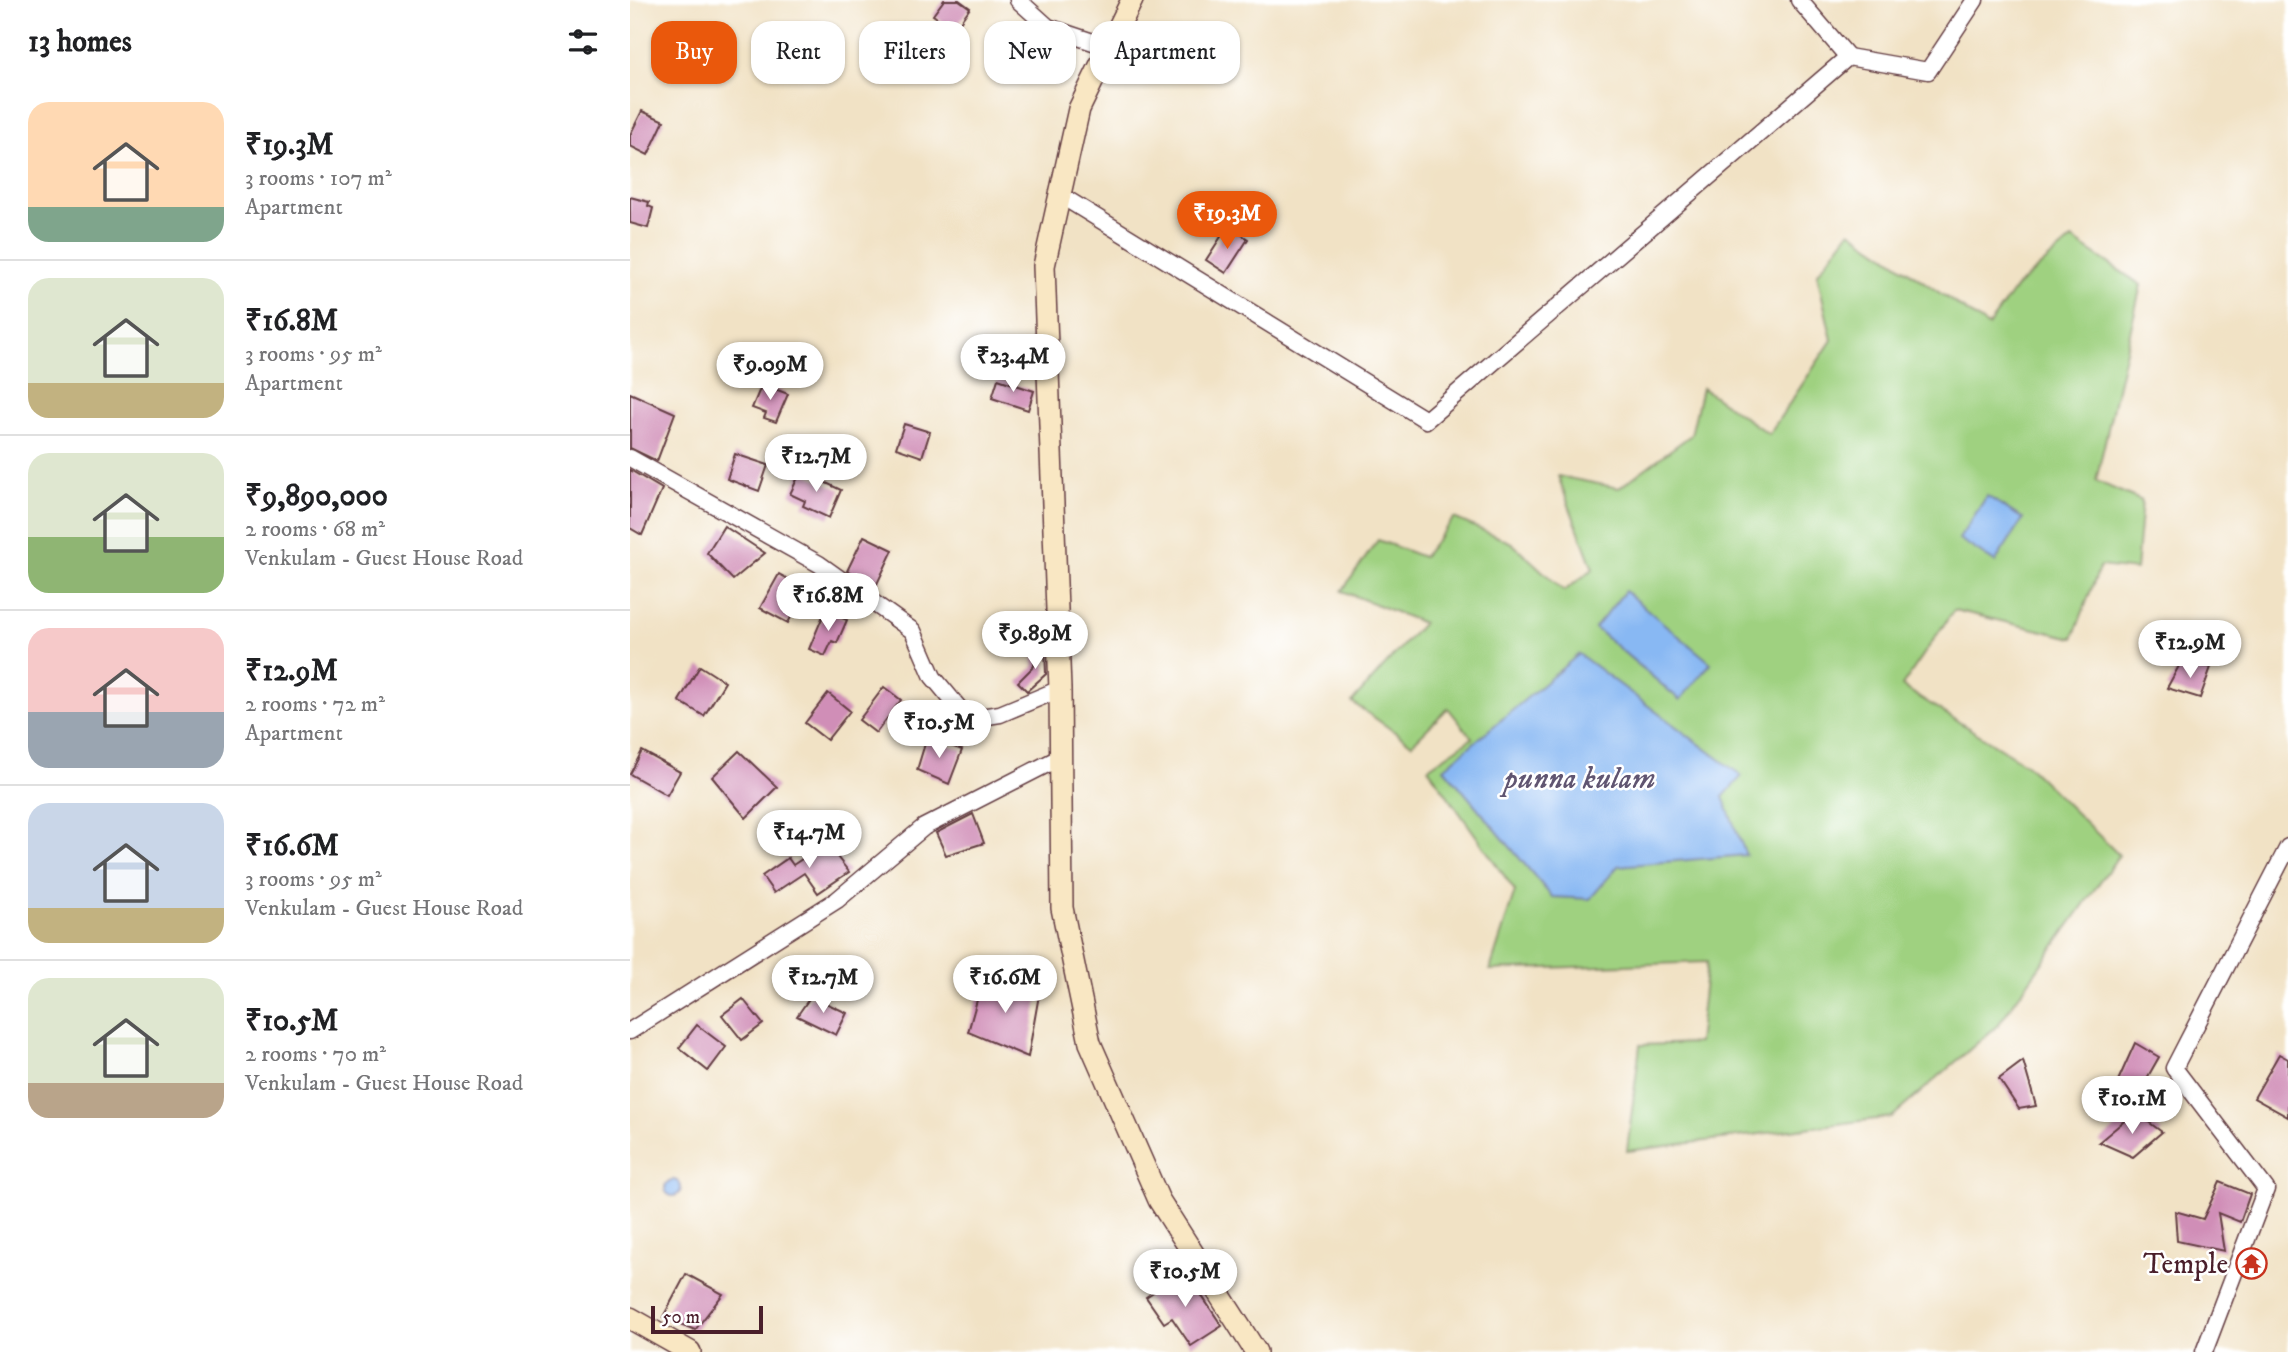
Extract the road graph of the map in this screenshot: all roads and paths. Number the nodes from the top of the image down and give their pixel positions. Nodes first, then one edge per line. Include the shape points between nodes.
1 (1018, 0) edge
2 (1132, 0) edge
3 (1799, 0) edge
4 (1975, 0) edge
5 (1123, 21) edge
6 (1090, 41) edge
7 (1848, 57) junction
8 (1092, 84) edge
9 (1060, 195) junction
10 (630, 458) edge
11 (1060, 689) junction
12 (1061, 757) junction
13 (2288, 847) edge
14 (630, 1031) edge
15 (630, 1318) edge
16 (690, 1352) edge
17 (1256, 1352) edge
18 (2204, 1352) edge

1 - 6 street via 1048,27
2 - 5 main road
3 - 7 street
4 - 7 street via 1928,71
7 - 9 street via 1426,420
8 - 9 main road via 1079,109
9 - 11 main road via 1044,266
10 - 11 street via 819,564 913,631 933,677 968,719 1000,714
11 - 12 main road
12 - 14 street via 924,827 837,900
12 - 17 main road via 1062,908 1090,1043 1158,1200
13 - 18 street via 2175,1068 2266,1189
15 - 16 main road

